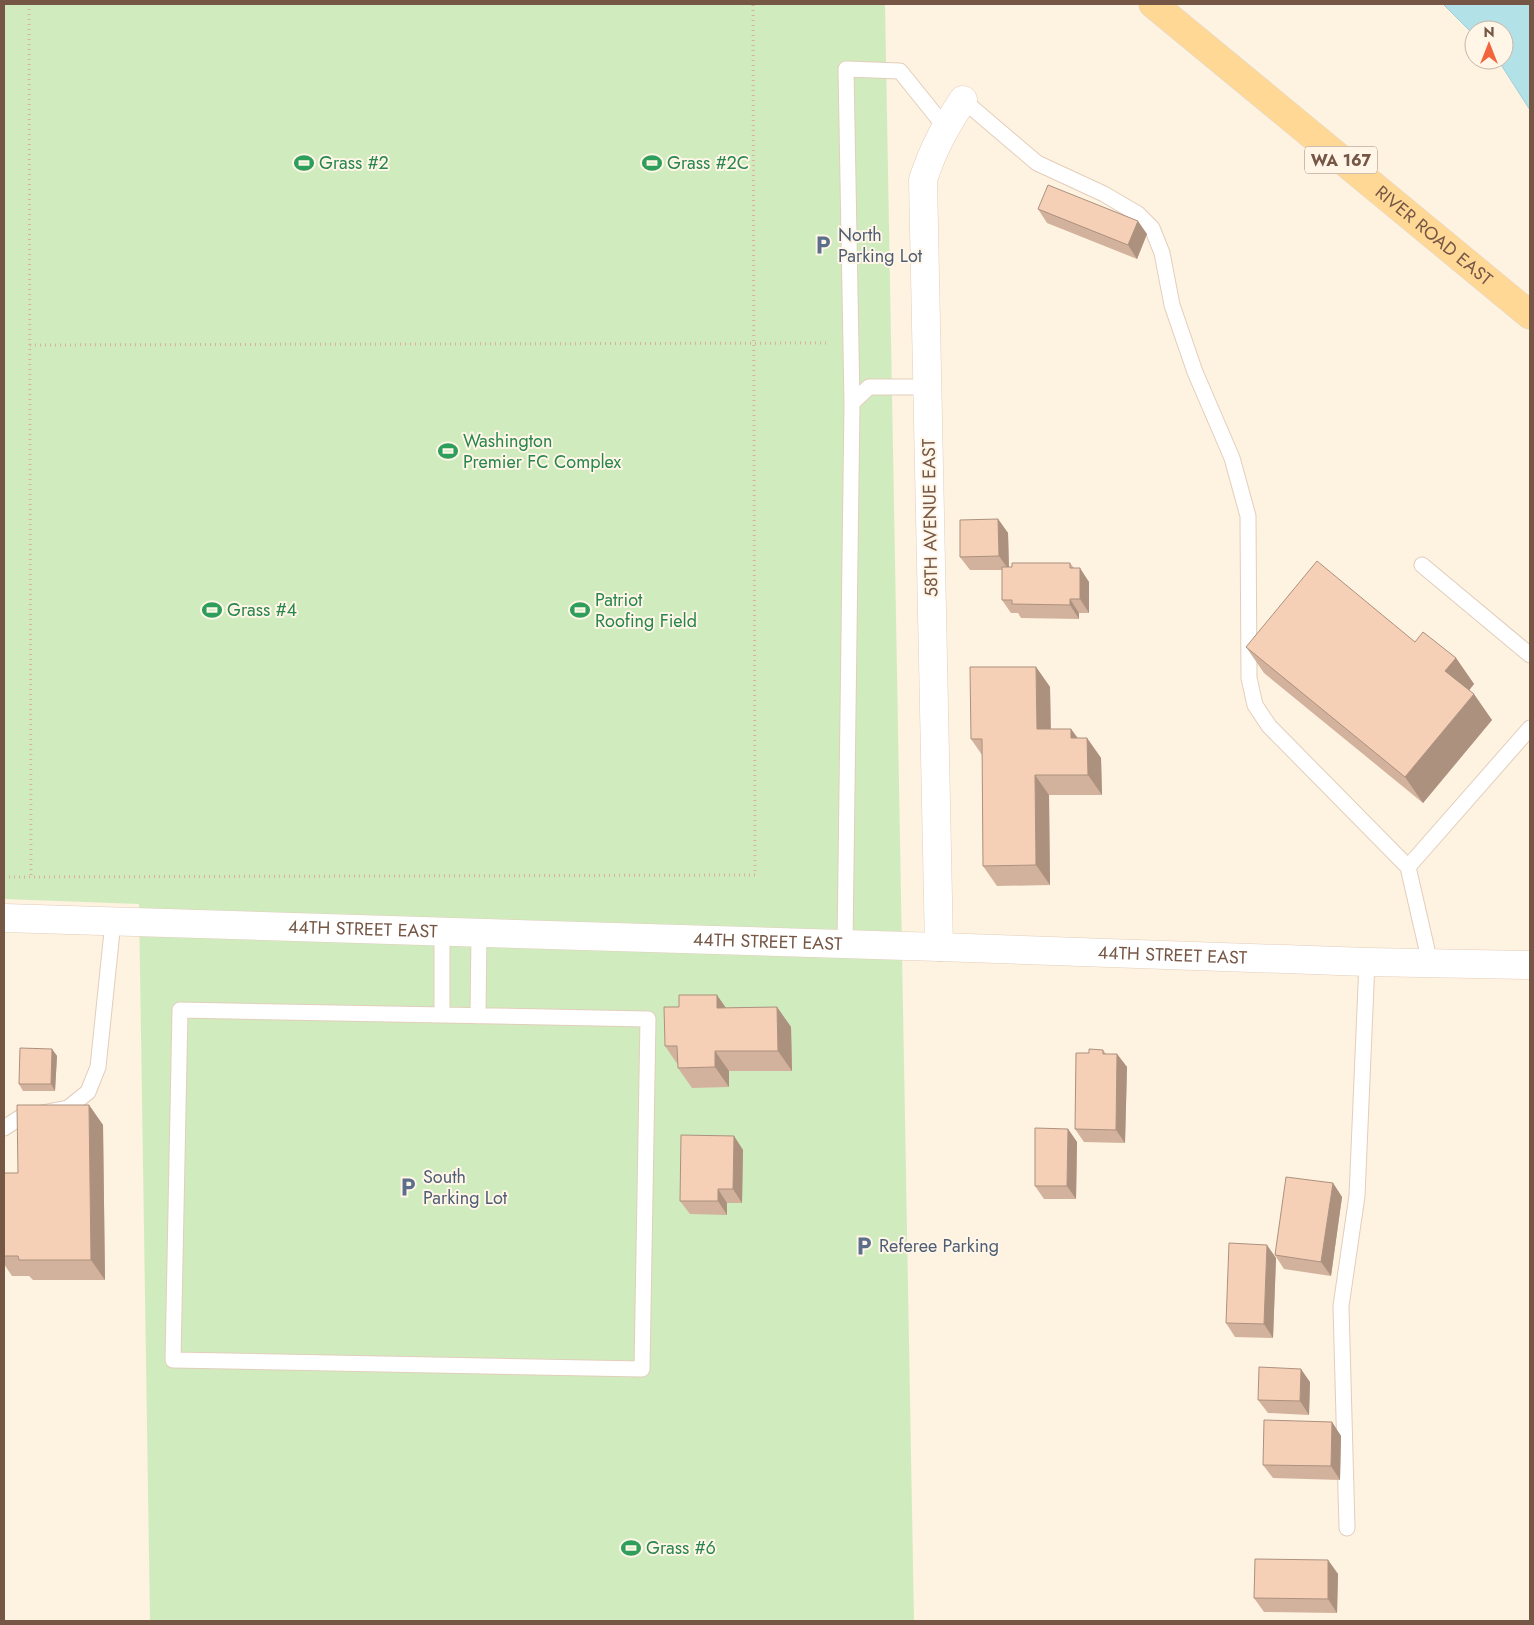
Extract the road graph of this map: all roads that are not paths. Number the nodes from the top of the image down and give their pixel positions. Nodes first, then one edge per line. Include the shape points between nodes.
1 (1152, 4) edge
2 (963, 100) joint
3 (945, 128) junction
4 (1530, 316) edge
5 (928, 387) junction
6 (852, 403) junction
7 (1422, 566) dead end
8 (1530, 655) edge
9 (1530, 728) edge
10 (1408, 867) junction
11 (4, 918) edge
12 (113, 922) junction
13 (442, 932) junction
14 (479, 933) junction
15 (845, 944) junction
16 (939, 947) junction
17 (1367, 962) junction
18 (1430, 963) junction
19 (1530, 965) edge
20 (442, 1015) junction
21 (478, 1016) junction
22 (4, 1128) edge
23 (1347, 1528) dead end

1 - 4 main road, RIVER ROAD EAST / WA 167
2 - 3 street, 58TH AVENUE EAST
2 - 10 lane via 1037,163 1104,194 1138,214 1152,228 1162,253 1175,313 1195,372 1232,458 1248,516 1249,678 1255,705 1269,726
3 - 5 street, 58TH AVENUE EAST via 923,180
3 - 6 lane via 900,70 846,70
5 - 6 lane via 870,387
5 - 16 street, 58TH AVENUE EAST
6 - 15 lane
7 - 8 lane
9 - 10 lane
10 - 18 lane
11 - 12 street, 44TH STREET EAST
12 - 13 street, 44TH STREET EAST
12 - 22 lane via 98,1067 88,1092 68,1108 21,1117
13 - 14 street, 44TH STREET EAST
13 - 20 lane
14 - 15 street, 44TH STREET EAST
14 - 21 lane
15 - 16 street, 44TH STREET EAST
16 - 17 street, 44TH STREET EAST
17 - 18 street, 44TH STREET EAST
17 - 23 lane via 1357,1196 1342,1306
18 - 19 street, 44TH STREET EAST
20 - 21 lane
20 - 21 lane via 180,1010 173,1360 642,1369 648,1019

